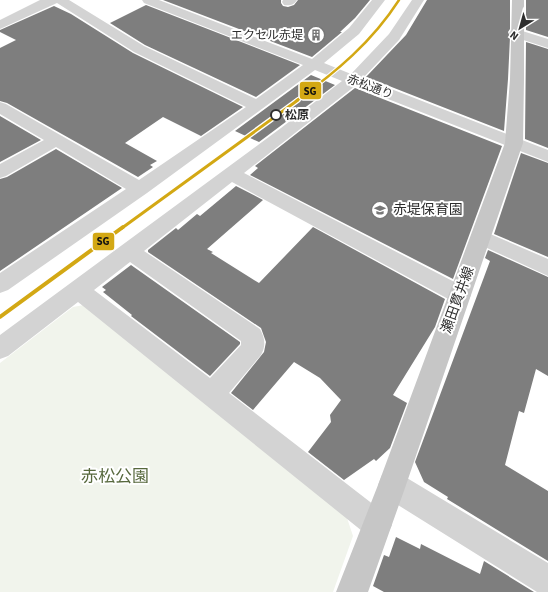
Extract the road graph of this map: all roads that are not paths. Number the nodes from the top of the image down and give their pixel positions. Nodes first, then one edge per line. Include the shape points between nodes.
1 (54, 0) edge
2 (60, 0) edge
3 (148, 0) edge
4 (418, 0) edge
5 (518, 0) edge
6 (372, 2) edge
7 (0, 25) edge
8 (516, 34) junction
9 (548, 44) edge
10 (313, 65) junction
11 (353, 80) junction
12 (257, 106) junction
13 (0, 107) edge
14 (56, 140) junction
15 (514, 143) junction
16 (548, 156) edge
17 (0, 172) edge
18 (231, 174) junction
19 (140, 189) junction
20 (481, 237) junction
21 (129, 251) junction
22 (548, 268) edge
23 (0, 284) edge
24 (79, 290) junction
25 (460, 295) junction
26 (0, 349) edge
27 (212, 394) junction
28 (392, 485) junction
29 (377, 525) junction
30 (548, 581) edge
31 (352, 592) edge

1 - 7 street
2 - 12 street via 139,49
3 - 10 street, 赤松通り
4 - 11 street via 394,37
5 - 8 main road, 瀬田貫井線
6 - 10 street via 354,31
8 - 9 street
8 - 15 main road, 瀬田貫井線
10 - 11 street, 赤松通り
10 - 12 street
11 - 15 street, 赤松通り
11 - 18 street
12 - 19 street
13 - 14 street
14 - 17 street
14 - 19 street
15 - 16 street, 赤松通り
15 - 20 main road, 瀬田貫井線
18 - 21 street
18 - 25 street
19 - 23 street
20 - 22 street
20 - 25 main road, 瀬田貫井線
21 - 24 street
21 - 27 street via 252,336 253,348
24 - 26 street
24 - 27 street
25 - 28 main road, 瀬田貫井線
27 - 29 street
28 - 29 main road, 瀬田貫井線
28 - 30 street
29 - 31 main road, 瀬田貫井線

